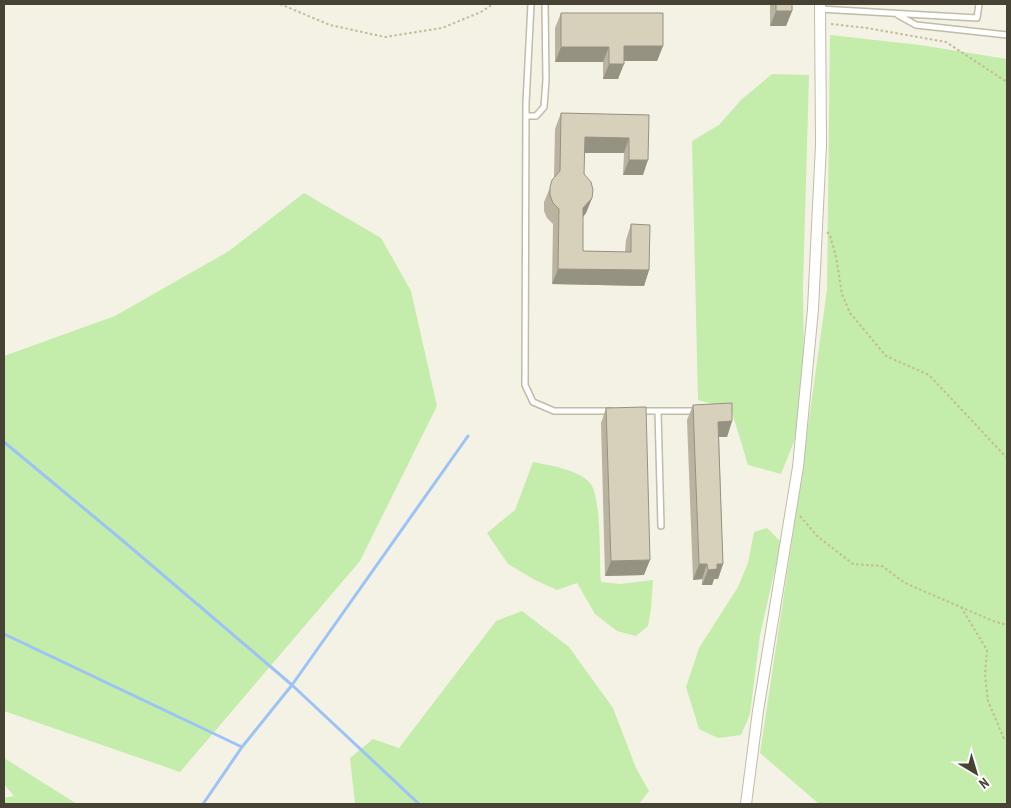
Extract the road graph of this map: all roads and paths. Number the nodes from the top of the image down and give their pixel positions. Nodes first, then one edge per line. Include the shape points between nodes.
1 (280, 4) edge
2 (493, 4) edge
3 (531, 4) edge
4 (544, 4) edge
5 (979, 4) edge
6 (820, 6) edge
7 (896, 14) junction
8 (820, 23) junction
9 (1007, 35) edge
10 (1007, 82) edge
11 (526, 116) junction
12 (817, 224) junction
13 (620, 411) edge
14 (630, 411) edge
15 (658, 411) junction
16 (696, 411) edge
17 (1007, 458) edge
18 (792, 506) junction
19 (661, 526) dead end
20 (961, 607) junction
21 (1007, 625) edge
22 (1007, 740) edge
23 (746, 804) edge

1 - 2 path via 330,25 385,38 442,28
3 - 11 lane
4 - 11 lane via 544,108 536,116
5 - 7 lane via 977,18
6 - 7 lane
6 - 8 street
7 - 9 lane via 916,25
8 - 10 path via 946,42
8 - 12 street via 821,145
11 - 13 lane via 525,385 533,402 554,411
12 - 17 path via 830,234 842,294 850,313 886,356 929,375
12 - 18 street via 813,309
14 - 15 lane
15 - 16 lane
15 - 19 lane
18 - 20 path via 818,536 854,564 882,566 905,583
18 - 23 street
20 - 21 path
20 - 22 path via 987,650 988,701

